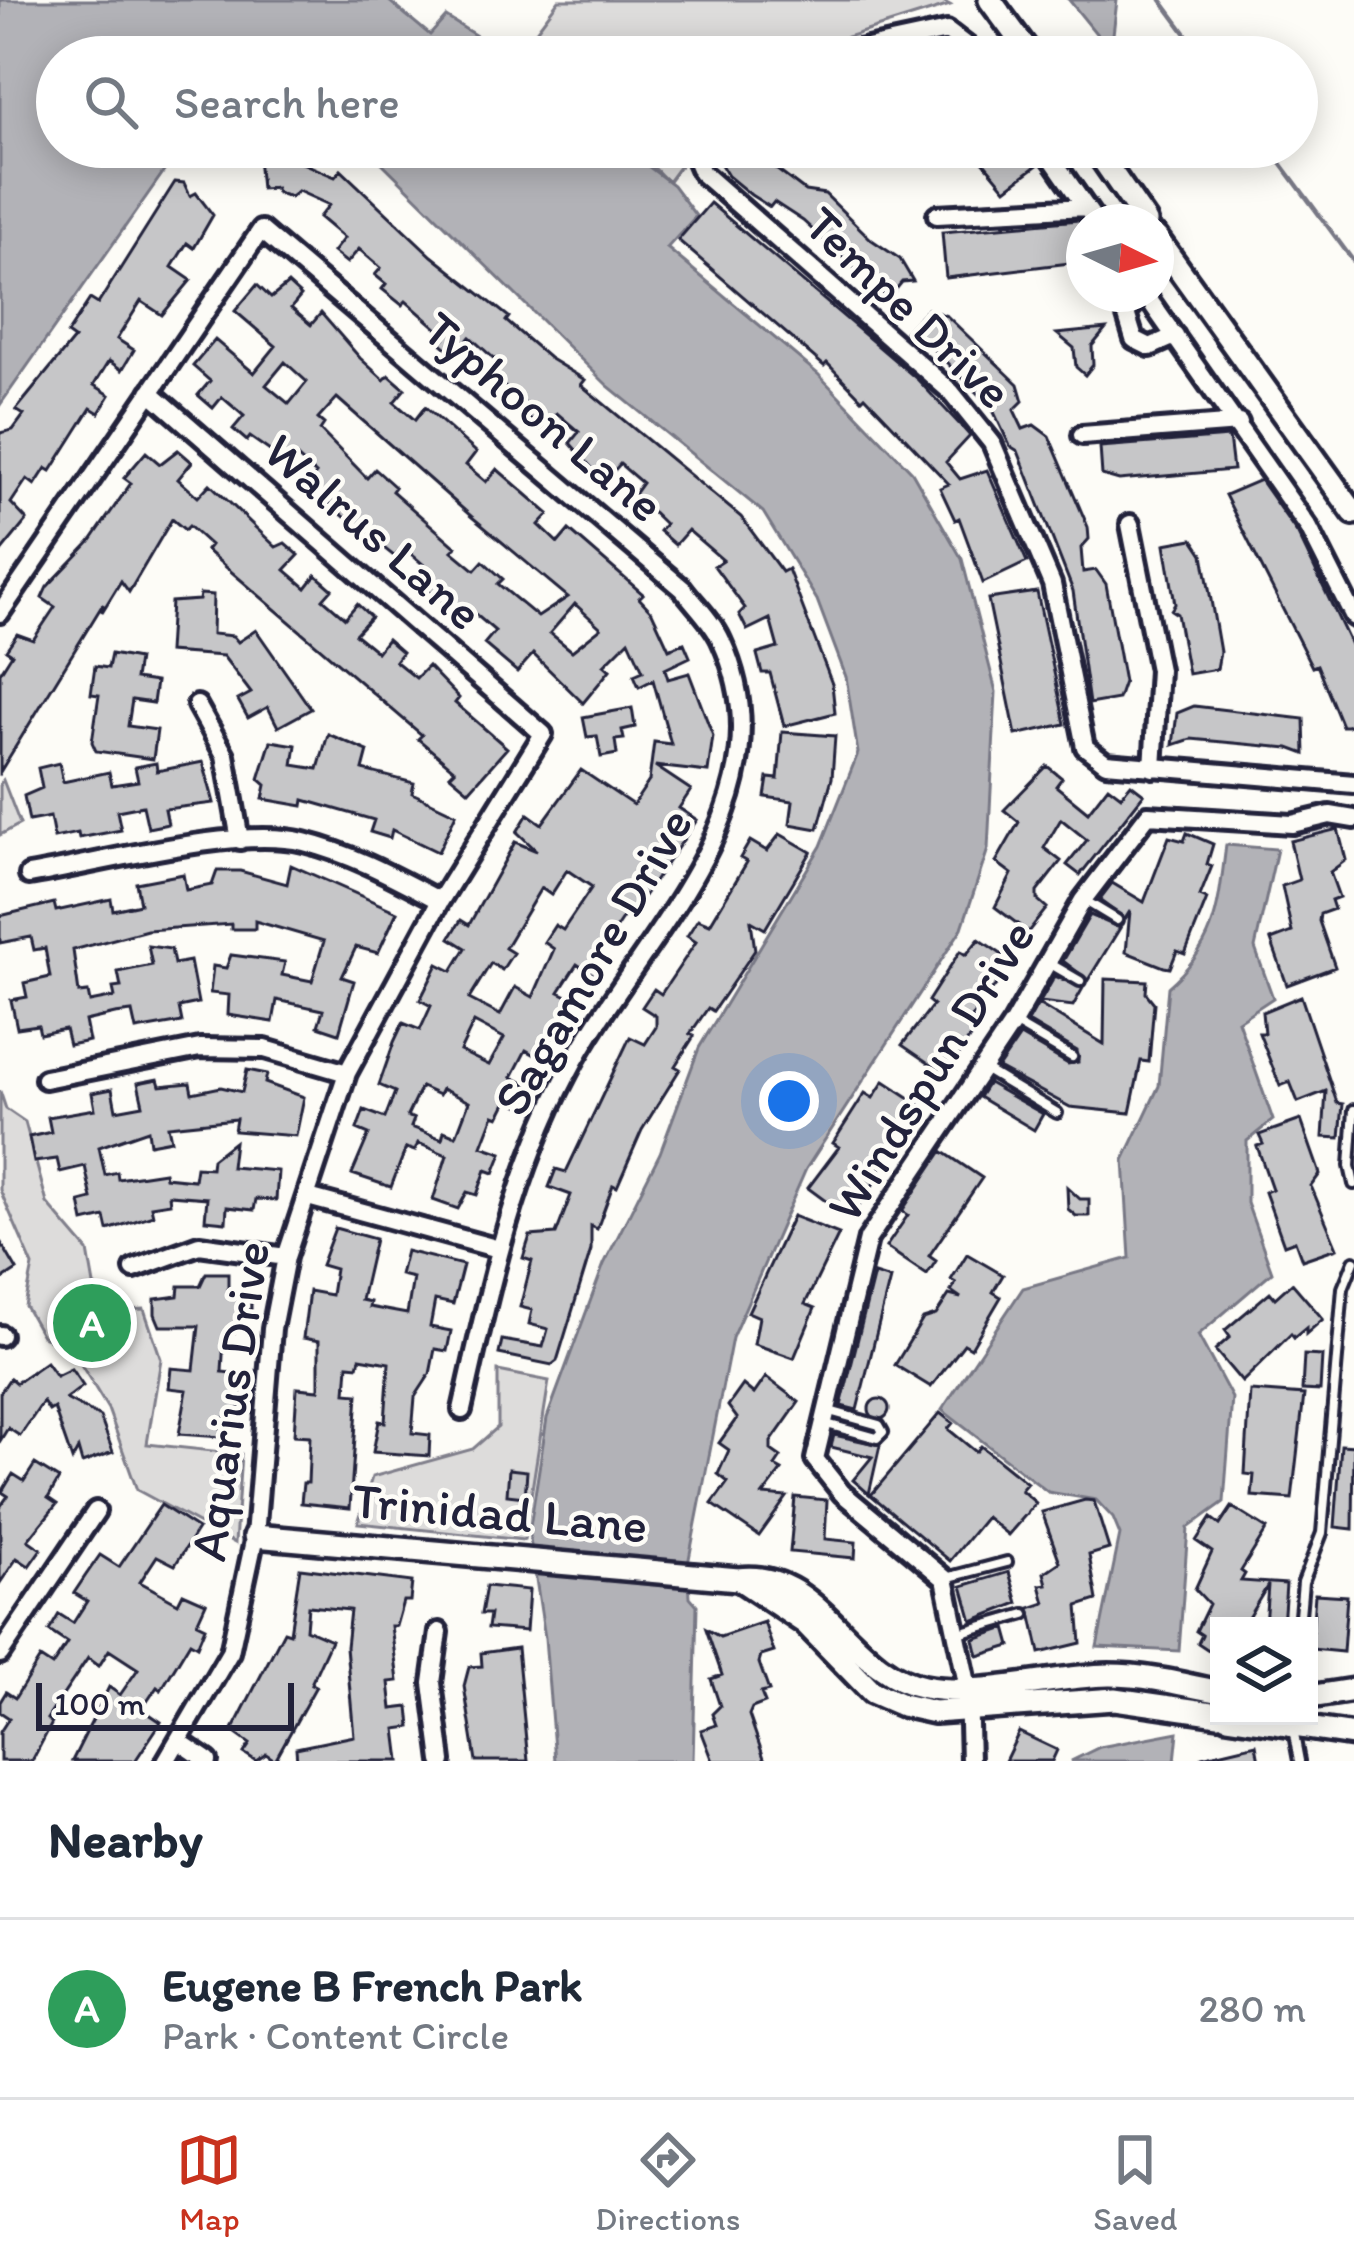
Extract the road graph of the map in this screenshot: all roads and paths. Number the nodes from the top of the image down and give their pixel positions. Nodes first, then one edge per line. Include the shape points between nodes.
1 (990, 0) edge
2 (1017, 36) edge
3 (701, 168) edge
4 (1059, 168) edge
5 (1108, 168) edge
6 (1084, 204) edge
7 (1133, 204) edge
8 (937, 215) dead end
9 (1066, 215) edge
10 (1174, 262) edge
11 (1127, 312) edge
12 (1157, 312) edge
13 (1174, 336) junction
14 (150, 392) junction
15 (1239, 423) junction
16 (1082, 435) dead end
17 (1354, 513) edge
18 (1130, 524) dead end
19 (1347, 584) edge
20 (0, 613) edge
21 (1354, 617) edge
22 (739, 690) joint
23 (197, 705) dead end
24 (543, 734) joint
25 (1153, 768) junction
26 (1354, 784) edge
27 (1354, 819) edge
28 (240, 840) junction
29 (28, 875) dead end
30 (1083, 900) junction
31 (440, 901) junction
32 (1117, 920) dead end
33 (1047, 962) junction
34 (1080, 981) dead end
35 (1012, 1023) junction
36 (1072, 1058) dead end
37 (983, 1068) junction
38 (347, 1072) junction
39 (45, 1079) dead end
40 (1354, 1110) edge
41 (1057, 1113) dead end
42 (1354, 1184) edge
43 (308, 1197) junction
44 (499, 1249) junction
45 (286, 1258) junction
46 (1354, 1261) edge
47 (134, 1269) dead end
48 (462, 1410) dead end
49 (823, 1416) junction
50 (95, 1511) dead end
51 (255, 1536) junction
52 (1007, 1562) dead end
53 (945, 1579) junction
54 (1025, 1614) dead end
55 (1300, 1617) edge
56 (439, 1632) dead end
57 (958, 1634) junction
58 (0, 1654) edge
59 (1210, 1690) edge
60 (1354, 1690) edge
61 (1318, 1696) edge
62 (970, 1699) junction
63 (1210, 1713) edge
64 (1293, 1725) edge
65 (1307, 1725) edge
66 (1354, 1735) edge
67 (180, 1742) junction
68 (166, 1761) edge
69 (208, 1761) edge
70 (442, 1761) edge
71 (970, 1761) edge
72 (1299, 1761) edge

1 - 2 street
3 - 25 street, Tempe Drive via 951,392 992,443 1052,584 1085,747 1106,763
4 - 6 street
5 - 7 street
8 - 9 street
10 - 17 street
11 - 13 street via 1133,339 1150,347
12 - 13 street
13 - 15 street
14 - 20 street
14 - 22 street, Typhoon Lane via 261,230 683,590 720,637
14 - 24 street, Walrus Lane
15 - 16 street
15 - 19 street
18 - 25 street via 1159,670
19 - 21 street
22 - 44 street, Sagamore Drive via 741,766 718,836 568,1070
23 - 28 street via 225,755
24 - 31 street, Aquarius Drive
25 - 26 street
27 - 30 street, Windspun Drive via 1292,824 1148,815
28 - 29 street
28 - 31 street via 300,841 370,864
30 - 32 lane
30 - 33 street, Windspun Drive
31 - 38 street, Aquarius Drive
33 - 34 lane
33 - 35 street, Windspun Drive
35 - 36 lane
35 - 37 street, Windspun Drive
37 - 41 lane
37 - 49 street, Windspun Drive via 868,1239
38 - 39 street via 266,1049 200,1048
38 - 43 street, Aquarius Drive
40 - 42 lane
43 - 44 street
43 - 45 street, Aquarius Drive
44 - 48 street, Sagamore Drive
45 - 47 street via 199,1246
45 - 51 street, Aquarius Drive via 272,1329
46 - 55 lane via 1342,1288 1322,1533
49 - 49 lane via 877,1438 883,1432 880,1425
49 - 53 street, Windspun Drive via 815,1445 820,1471
50 - 58 street
51 - 62 street, Trinidad Lane via 738,1579 805,1623 872,1692 934,1712
51 - 67 street, Aquarius Drive via 230,1652
52 - 53 lane
53 - 57 street
54 - 57 lane
56 - 70 street via 432,1683
57 - 62 street
59 - 62 street, Trinidad Lane via 1108,1675
60 - 61 street
62 - 63 street, Trinidad Lane via 1114,1699
62 - 71 street
64 - 72 lane
65 - 66 street
67 - 68 street, Aquarius Drive
67 - 69 street

